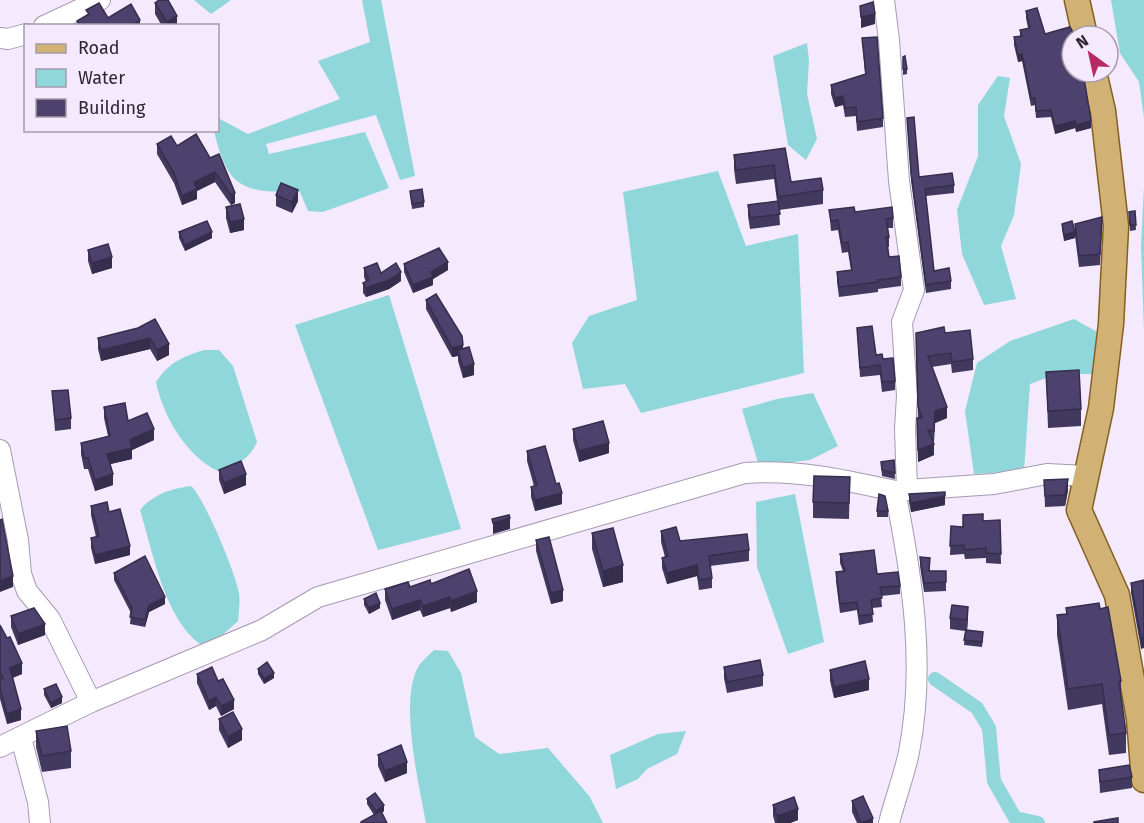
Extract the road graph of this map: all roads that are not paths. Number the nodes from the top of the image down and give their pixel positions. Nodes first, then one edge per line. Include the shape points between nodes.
1 (100, 0) edge
2 (884, 0) edge
3 (1077, 0) edge
4 (49, 24) edge
5 (1082, 24) edge
6 (24, 35) edge
7 (0, 38) edge
8 (1097, 84) edge
9 (0, 450) edge
10 (1085, 476) junction
11 (901, 490) junction
12 (91, 702) junction
13 (21, 738) junction
14 (0, 747) edge
15 (1144, 780) edge
16 (40, 823) edge
17 (889, 823) edge

1 - 4 street
2 - 11 street via 899,181 914,290 903,322 907,396
3 - 5 main road
6 - 7 street
8 - 10 main road via 1116,226 1111,324 1101,408
9 - 12 street via 27,591 50,619
10 - 11 street via 1047,474 994,484
10 - 15 main road via 1079,510 1117,595 1139,719
11 - 12 street via 814,474 745,473 318,597 262,630
11 - 17 street via 916,621 915,696 909,751
12 - 13 street
13 - 14 street
13 - 16 street

